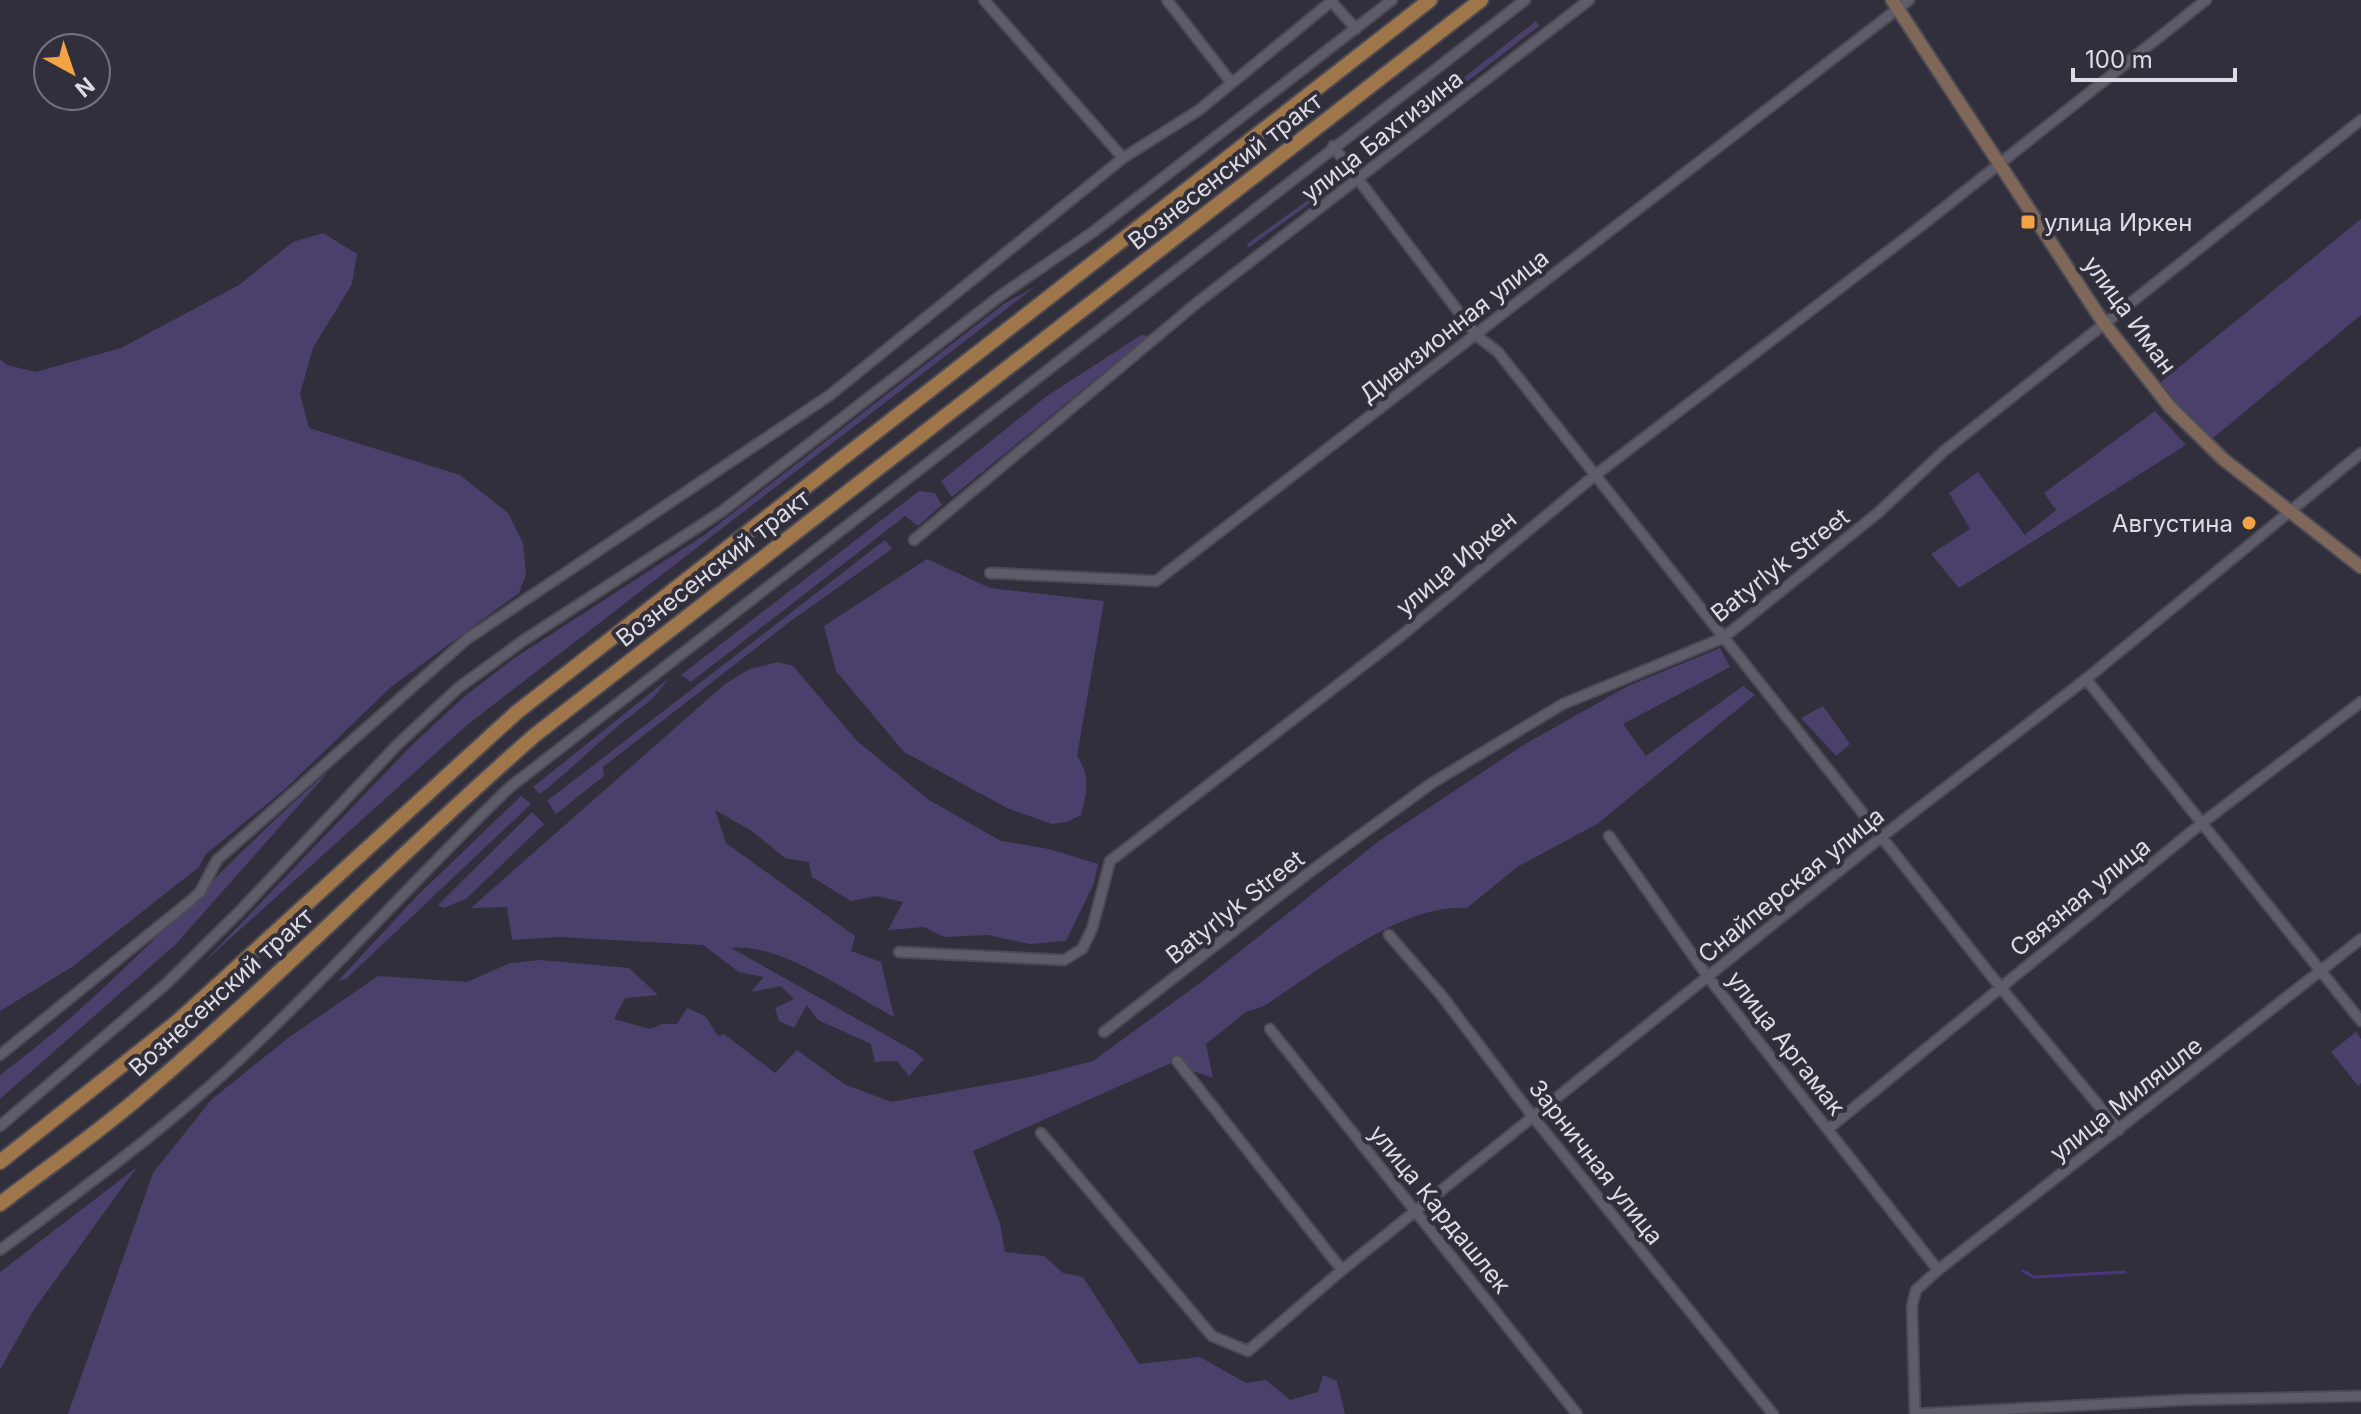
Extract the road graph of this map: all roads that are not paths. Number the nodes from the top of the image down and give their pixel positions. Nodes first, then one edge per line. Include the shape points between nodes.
1 (984, 0) edge
2 (1167, 0) edge
3 (1331, 0) edge
4 (1392, 0) edge
5 (1430, 0) edge
6 (1481, 0) edge
7 (1525, 0) edge
8 (1589, 0) edge
9 (1909, 0) edge
10 (2206, 0) edge
11 (1895, 4) edge
12 (1356, 29) junction
13 (1231, 82) junction
14 (2361, 120) edge
15 (1333, 146) junction
16 (1123, 158) junction
17 (1999, 161) junction
18 (1360, 178) junction
19 (2103, 322) junction
20 (1477, 336) junction
21 (2361, 453) edge
22 (1594, 476) junction
23 (2293, 512) junction
24 (914, 540) dead end
25 (2361, 567) edge
26 (990, 573) dead end
27 (1723, 638) junction
28 (2086, 679) junction
29 (2361, 702) edge
30 (2202, 823) junction
31 (1884, 835) junction
32 (1609, 836) dead end
33 (1389, 935) dead end
34 (2361, 939) edge
35 (899, 952) dead end
36 (2321, 971) junction
37 (1708, 977) junction
38 (2001, 988) junction
39 (2361, 1021) edge
40 (1270, 1029) dead end
41 (1104, 1032) dead end
42 (0, 1055) edge
43 (1177, 1061) dead end
44 (1534, 1118) junction
45 (0, 1126) edge
46 (1828, 1129) junction
47 (2119, 1130) junction
48 (1041, 1133) dead end
49 (0, 1162) edge
50 (0, 1204) edge
51 (1418, 1211) junction
52 (0, 1250) edge
53 (1342, 1270) junction
54 (1938, 1270) junction
55 (2361, 1396) edge
56 (1577, 1414) edge
57 (1773, 1414) edge

1 - 16 street
2 - 13 street
3 - 12 street
3 - 13 street
4 - 12 street
5 - 49 main road, Вознесенский тракт via 517,712 178,1021
6 - 50 main road, Вознесенский тракт via 535,735 129,1106
7 - 15 street
8 - 18 street, улица Бахтизина
9 - 11 street, Дивизионная улица
10 - 17 street, улица Иркен
11 - 17 street, улица Иман
11 - 20 street, Дивизионная улица
12 - 45 street via 721,512 458,688 166,984
13 - 16 street via 1199,110
14 - 19 street, Batyrlyk Street
15 - 18 street
15 - 52 street via 510,787 231,1067 176,1116
16 - 42 street via 830,395 457,646 217,860 190,901
17 - 19 street, улица Иман
17 - 22 street, улица Иркен
18 - 20 street
18 - 24 street, улица Бахтизина via 1198,302
19 - 23 street, улица Иман via 2209,447
19 - 27 street, Batyrlyk Street
20 - 22 street via 1498,352
20 - 26 street, Дивизионная улица via 1156,581
21 - 23 street, Снайперская улица
22 - 27 street
22 - 35 street, улица Иркен via 1401,636 1110,861 1082,949 1064,960
23 - 25 street, улица Иман
23 - 28 street, Снайперская улица
27 - 31 street
27 - 41 street, Batyrlyk Street via 1563,704 1432,783
28 - 30 street
28 - 31 street, Снайперская улица
29 - 30 street, Связная улица
30 - 36 street
30 - 38 street, Связная улица
31 - 37 street, Снайперская улица
31 - 38 street
32 - 37 street, улица Аргамак
33 - 44 street, Зарничная улица
34 - 36 street, улица Миляшле
36 - 39 street
36 - 47 street, улица Миляшле
37 - 44 street, Снайперская улица
37 - 46 street, улица Аргамак
38 - 46 street, Связная улица
38 - 47 street
40 - 51 street, улица Кардашлек
43 - 53 street
44 - 51 street, Снайперская улица
44 - 57 street, Зарничная улица
46 - 54 street, улица Аргамак
47 - 54 street, улица Миляшле
48 - 53 street, Снайперская улица via 1212,1336 1248,1351
51 - 53 street, Снайперская улица
51 - 56 street, улица Кардашлек
54 - 55 street, улица Миляшле via 1916,1290 1912,1306 1915,1414

